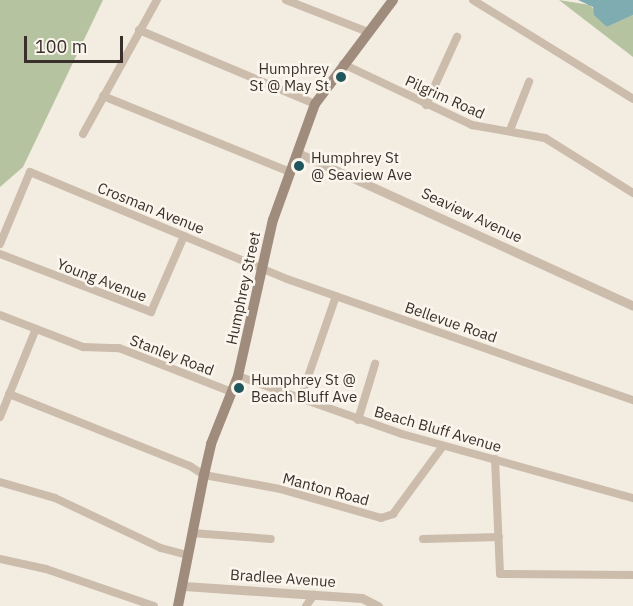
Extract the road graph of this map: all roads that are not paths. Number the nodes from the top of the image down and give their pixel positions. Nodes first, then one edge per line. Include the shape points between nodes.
1 (157, 0) edge
2 (286, 0) edge
3 (393, 0) edge
4 (473, 0) edge
5 (139, 30) junction
6 (368, 32) junction
7 (457, 37) dead end
8 (343, 64) junction
9 (529, 82) dead end
10 (103, 96) junction
11 (633, 99) edge
12 (315, 104) junction
13 (426, 105) junction
14 (510, 130) junction
15 (83, 134) dead end
16 (298, 153) junction
17 (290, 172) junction
18 (633, 193) edge
19 (184, 236) junction
20 (0, 244) edge
21 (0, 254) edge
22 (261, 268) junction
23 (336, 296) junction
24 (633, 306) edge
25 (0, 315) edge
26 (36, 329) junction
27 (375, 364) dead end
28 (238, 376) junction
29 (231, 392) junction
30 (9, 394) junction
31 (300, 400) junction
32 (633, 400) edge
33 (0, 417) edge
34 (358, 420) junction
35 (444, 446) junction
36 (495, 459) junction
37 (204, 475) junction
38 (0, 482) edge
39 (633, 498) edge
40 (192, 533) junction
41 (499, 537) junction
42 (272, 539) dead end
43 (423, 539) dead end
44 (188, 555) junction
45 (0, 559) edge
46 (633, 575) edge
47 (184, 586) junction
48 (314, 595) junction
49 (154, 606) edge
50 (178, 606) edge
51 (306, 606) edge
52 (378, 606) edge

1 - 5 street
2 - 6 street
3 - 6 main road, Humphrey Street
4 - 11 street
5 - 10 street
5 - 12 street
6 - 8 main road, Humphrey Street
7 - 13 street
8 - 12 main road, Humphrey Street
8 - 13 street, Pilgrim Road
9 - 14 street
10 - 15 street
10 - 17 street
12 - 16 main road, Humphrey Street
13 - 14 street, Pilgrim Road via 484,130
14 - 18 street, Pilgrim Road via 545,138
16 - 17 main road, Humphrey Street
16 - 24 street, Seaview Avenue
17 - 22 main road, Humphrey Street
19 - 20 street, Crosman Avenue via 30,172
19 - 21 street, Young Avenue via 150,312
19 - 22 street, Crosman Avenue
22 - 23 street, Bellevue Road
22 - 28 main road, Humphrey Street
23 - 31 street
23 - 32 street, Bellevue Road
25 - 26 street, Stanley Road
26 - 29 street, Stanley Road via 83,347 119,348
26 - 30 street
27 - 34 street
28 - 29 main road, Humphrey Street
28 - 31 street, Beach Bluff Avenue
29 - 37 main road, Humphrey Street
30 - 33 street
30 - 37 street, Manton Road
31 - 34 street, Beach Bluff Avenue
34 - 35 street, Beach Bluff Avenue
35 - 36 street, Beach Bluff Avenue
35 - 37 street, Manton Road via 393,514 381,518 280,489
36 - 39 street, Beach Bluff Avenue
36 - 41 street
37 - 40 main road, Humphrey Street
38 - 44 street via 61,500 161,548
40 - 42 street
40 - 44 main road, Humphrey Street
41 - 43 street
41 - 46 street via 500,574
44 - 47 main road, Humphrey Street
45 - 49 street via 54,571
47 - 48 street, Bradlee Avenue
47 - 50 main road, Humphrey Street
48 - 51 street
48 - 52 street, Bradlee Avenue via 362,598

